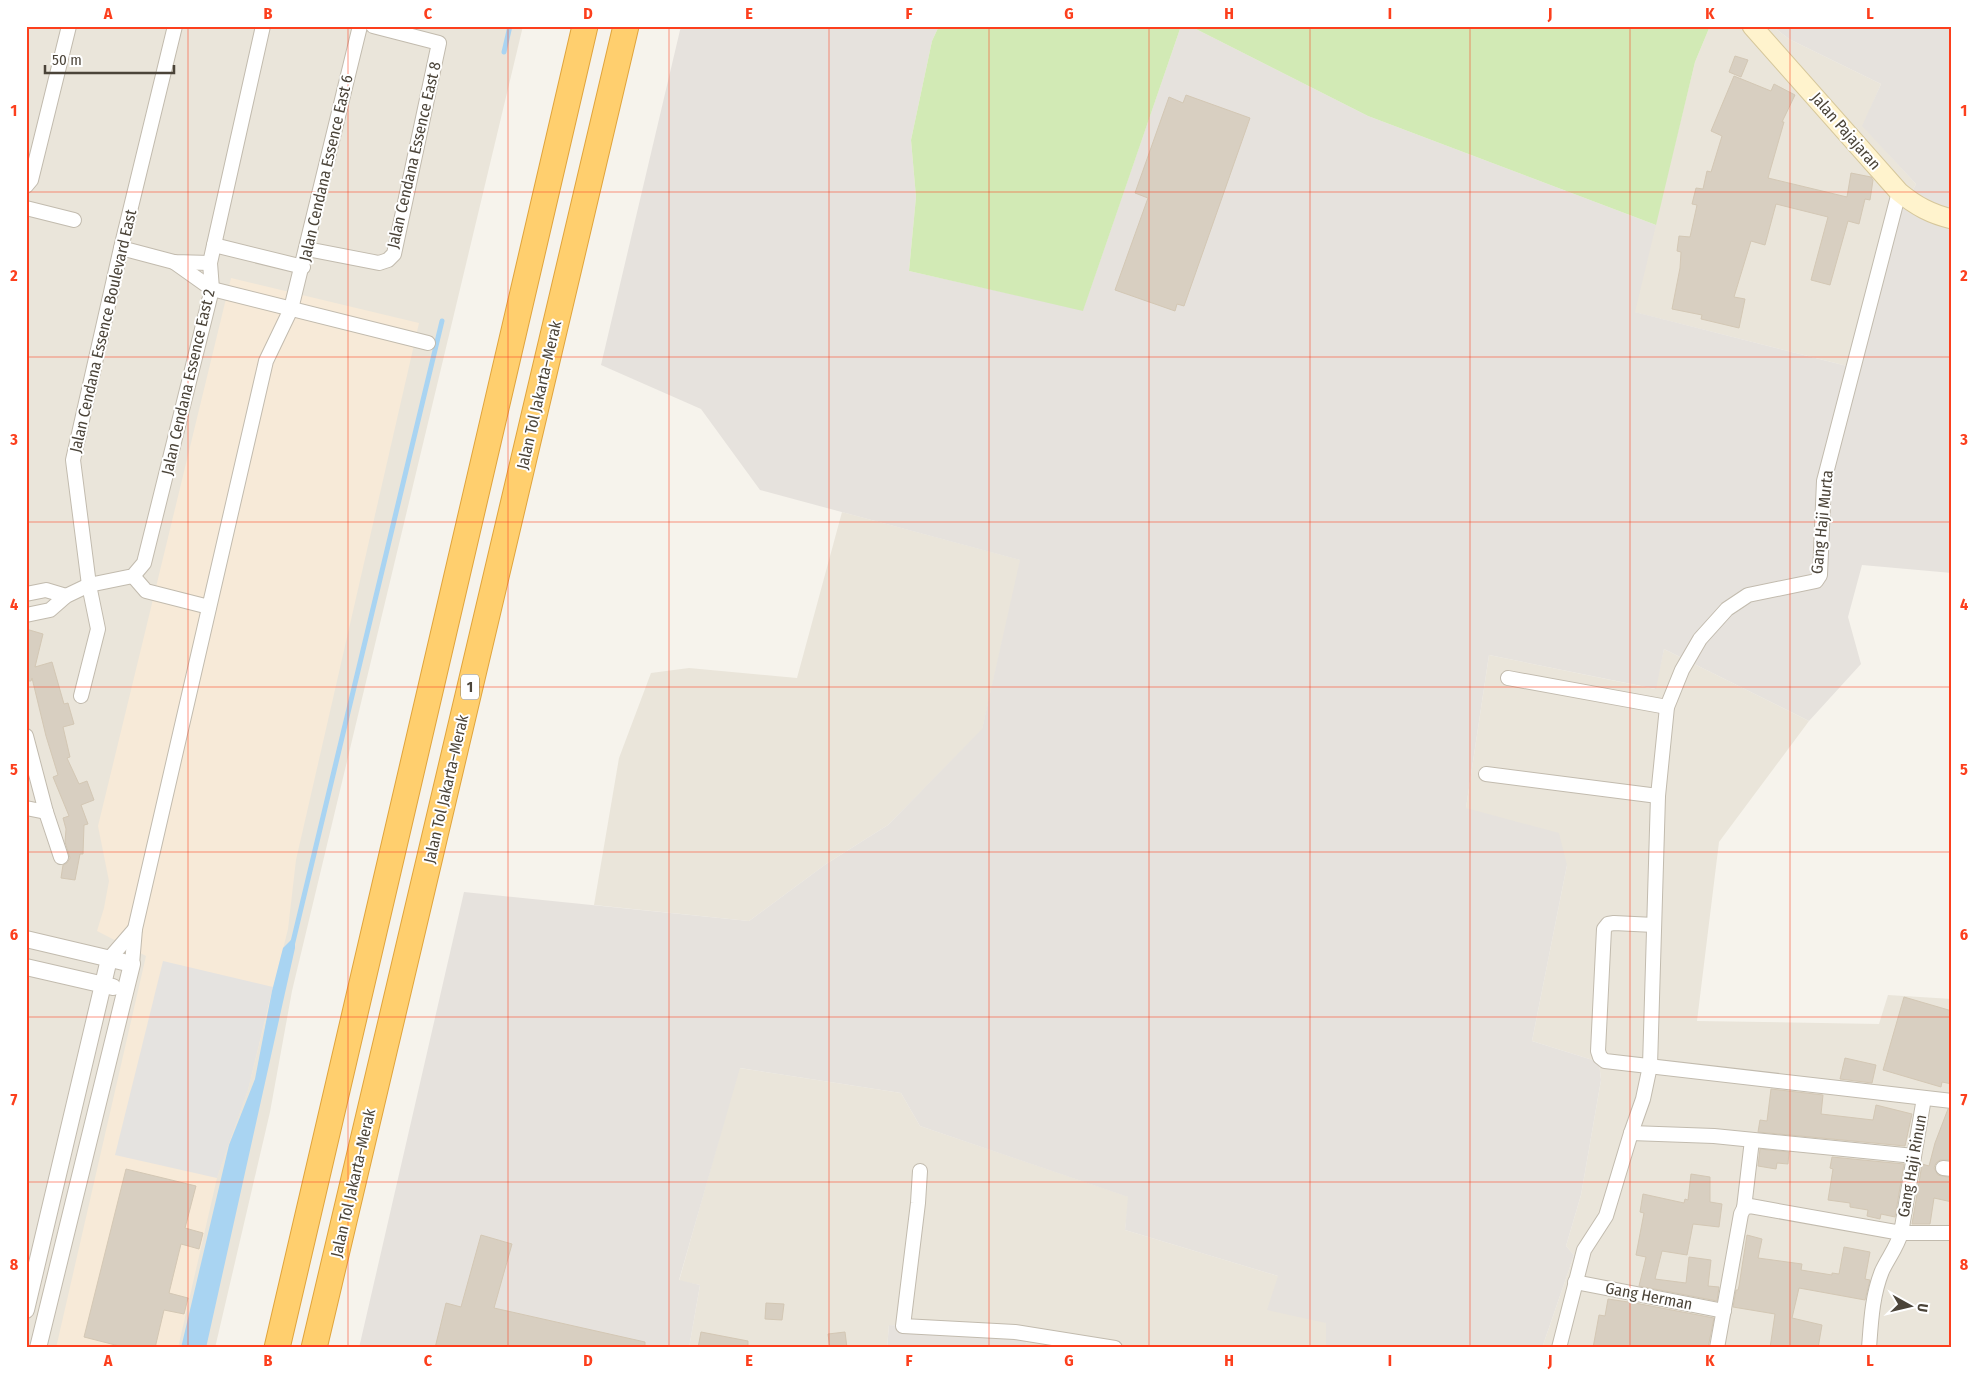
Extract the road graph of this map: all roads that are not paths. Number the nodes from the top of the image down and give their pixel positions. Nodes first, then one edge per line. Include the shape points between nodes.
1 (69, 26) edge
2 (175, 26) edge
3 (263, 26) edge
4 (360, 26) edge
5 (373, 26) edge
6 (585, 26) edge
7 (626, 26) edge
8 (1752, 26) edge
9 (424, 32) edge
10 (26, 186) edge
11 (1899, 192) junction
12 (26, 208) edge
13 (1952, 219) edge
14 (74, 220) dead end
15 (214, 245) junction
16 (121, 248) junction
17 (307, 249) junction
18 (174, 262) junction
19 (210, 263) junction
20 (302, 267) junction
21 (212, 288) junction
22 (291, 309) junction
23 (428, 343) dead end
24 (133, 576) junction
25 (89, 585) junction
26 (26, 594) edge
27 (66, 596) junction
28 (209, 606) junction
29 (26, 615) edge
30 (1508, 678) dead end
31 (81, 696) dead end
32 (1667, 707) junction
33 (26, 736) edge
34 (1486, 774) dead end
35 (1658, 796) junction
36 (26, 808) edge
37 (46, 812) junction
38 (61, 857) dead end
39 (1654, 925) junction
40 (134, 929) junction
41 (26, 939) edge
42 (109, 959) junction
43 (132, 964) junction
44 (26, 967) edge
45 (104, 985) junction
46 (125, 990) junction
47 (1650, 1066) junction
48 (1924, 1098) junction
49 (1952, 1101) edge
50 (1631, 1133) junction
51 (1752, 1140) junction
52 (1914, 1156) junction
53 (920, 1171) dead end
54 (1744, 1208) junction
55 (1900, 1233) junction
56 (1952, 1233) edge
57 (1575, 1282) junction
58 (26, 1310) edge
59 (1724, 1311) junction
60 (38, 1348) edge
61 (277, 1348) edge
62 (314, 1348) edge
63 (1115, 1348) edge
64 (1558, 1348) edge
65 (1717, 1348) edge
66 (1869, 1348) edge

1 - 10 street via 31,180
2 - 16 street, Jalan Cendana Essence Boulevard East
3 - 15 street, Jalan Cendana Essence East 2
4 - 17 street, Jalan Cendana Essence East 6
5 - 9 street
6 - 61 highway
7 - 62 highway, Jalan Tol Jakarta–Merak / 1
8 - 11 main road, Jalan Pajajaran
9 - 17 street, Jalan Cendana Essence East 8 via 440,43 394,254 379,264
11 - 13 main road, Jalan Pajajaran via 1914,205
11 - 32 street, Gang Haji Murta via 1824,481 1820,575 1816,581 1748,595 1727,609 1700,639 1682,670
12 - 14 street
15 - 19 street, Jalan Cendana Essence East 2
15 - 20 street
16 - 18 street
16 - 25 street, Jalan Cendana Essence Boulevard East via 73,460
17 - 20 street, Jalan Cendana Essence East 6
18 - 19 street
18 - 21 street
19 - 21 street, Jalan Cendana Essence East 2
20 - 22 street, Jalan Cendana Essence East 6
21 - 22 street
21 - 24 street, Jalan Cendana Essence East 2 via 144,563
22 - 23 street
22 - 28 street, Jalan Cendana Essence East 6 via 266,361
24 - 25 street
24 - 28 street via 146,591
25 - 27 street
25 - 31 street, Jalan Cendana Essence Boulevard East via 98,629
26 - 27 street via 46,590
27 - 29 street via 50,610
28 - 40 street, Jalan Cendana Essence East 6
30 - 32 street
32 - 35 street, Gang Haji Murta
33 - 37 street
34 - 35 street
35 - 39 street, Gang Haji Murta
36 - 37 street
37 - 38 street
39 - 47 street, Gang Haji Murta
39 - 47 street via 1614,922 1604,929 1599,1042 1600,1057 1605,1061
40 - 42 street
40 - 43 street, Jalan Cendana Essence East 6
41 - 42 street
42 - 43 street
42 - 45 street
43 - 46 street
44 - 45 street
45 - 46 street
45 - 58 street
46 - 60 street
47 - 48 street
47 - 50 street, Gang Haji Murta
48 - 49 street
48 - 52 street, Gang Haji Rinun
50 - 51 street
50 - 57 street, Gang Haji Murta via 1606,1216 1584,1250
51 - 52 street
51 - 54 street
52 - 55 street, Gang Haji Rinun
53 - 63 street via 903,1326 1015,1332
54 - 55 street via 1750,1206
54 - 59 street
55 - 56 street
55 - 66 street, Gang Haji Rinun via 1882,1272 1872,1307
57 - 59 street, Gang Herman
57 - 64 street, Gang Haji Murta
59 - 65 street

